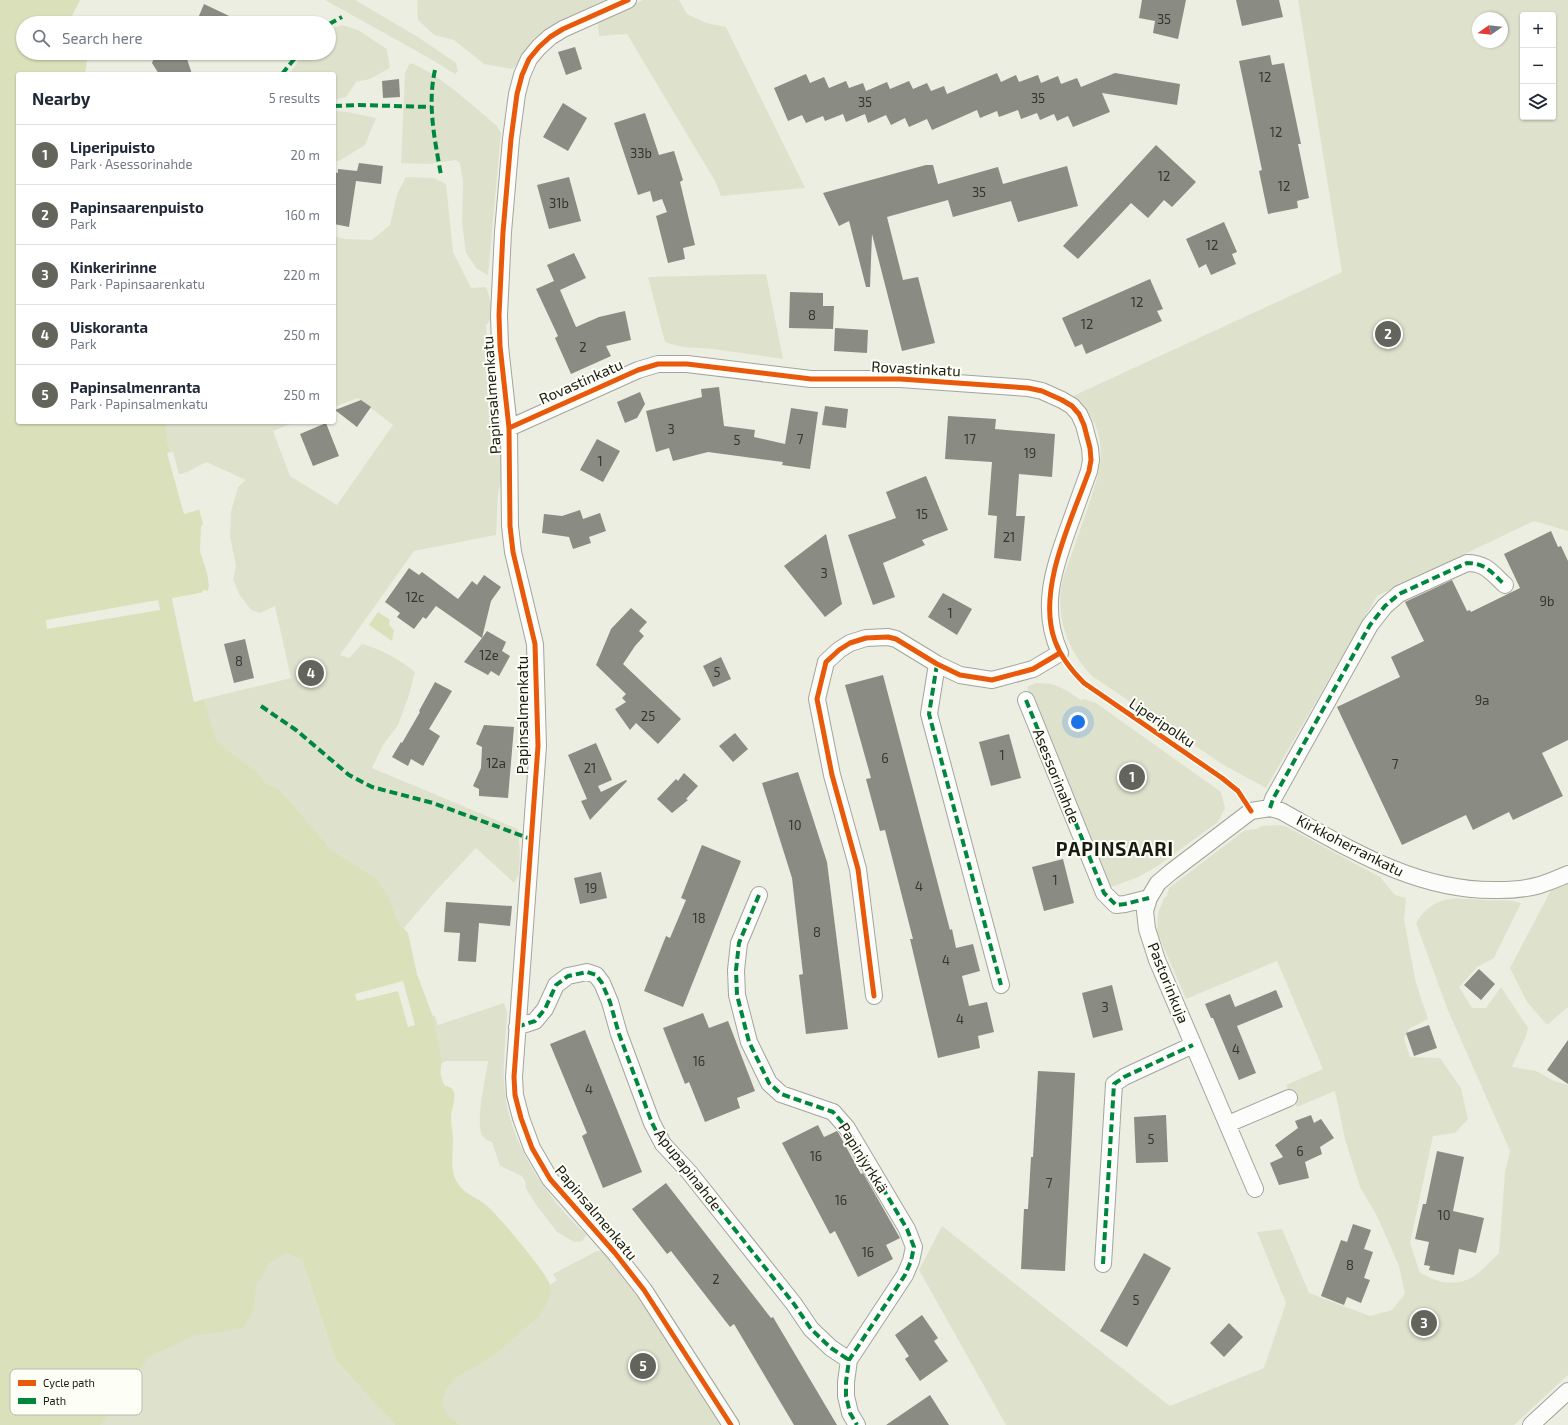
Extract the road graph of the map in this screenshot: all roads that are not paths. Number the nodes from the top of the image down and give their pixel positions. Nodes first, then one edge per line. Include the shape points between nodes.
1 (628, 0) edge
2 (509, 428) junction
3 (1505, 585) dead end
4 (937, 664) junction
5 (1026, 700) dead end
6 (1270, 808) junction
7 (1568, 874) edge
8 (759, 895) dead end
9 (1149, 898) junction
10 (1001, 985) dead end
11 (874, 996) dead end
12 (517, 1027) junction
13 (1193, 1045) junction
14 (1289, 1098) dead end
15 (1228, 1124) junction
16 (1255, 1189) dead end
17 (1103, 1264) dead end
18 (850, 1360) junction
19 (1568, 1391) edge
20 (731, 1425) edge
21 (857, 1425) edge
22 (1531, 1425) edge

1 - 2 street, Papinsalmenkatu via 550,37 529,59 522,75 511,139 499,315
2 - 4 street, Rovastinkatu via 638,370 658,364 687,364 811,379 900,379 1028,388 1052,394 1072,406 1078,414 1088,436 1091,460 1053,577 1050,612 1052,629 1060,653 1033,669 992,680 960,675
2 - 12 street, Papinsalmenkatu via 510,526 513,552 535,644 538,720
3 - 6 street via 1478,563 1467,563 1399,594 1385,606 1370,625 1301,747
4 - 10 street via 929,714
4 - 11 street via 896,639 866,638 850,644 826,662 817,699 832,775 858,869
5 - 9 street, Asessorinahde via 1104,893 1116,905
6 - 7 street, Kirkkoherrankatu via 1281,811 1383,866 1417,879 1459,888 1492,890 1539,885
6 - 9 street, Pastorinkuja via 1251,812 1171,872 1158,883
8 - 18 street, Papinjyrkkä via 739,943 736,970 737,995 748,1042 769,1083 781,1094 833,1112 847,1128 907,1230 914,1247 905,1275
9 - 13 street, Pastorinkuja via 1146,911 1147,929 1157,960
12 - 18 street, Apupapinahde via 535,1021 546,1009 556,985 568,976 586,972 596,974 610,1002 652,1123 663,1144 689,1172 811,1329 831,1348
12 - 20 street, Papinsalmenkatu via 515,1095 532,1148 550,1178 644,1290
13 - 15 street, Pastorinkuja
13 - 17 street via 1124,1076 1114,1084
14 - 15 street
15 - 16 street, Pastorinkuja
18 - 21 street, Papinjyrkkä via 846,1396 850,1413
19 - 22 street

